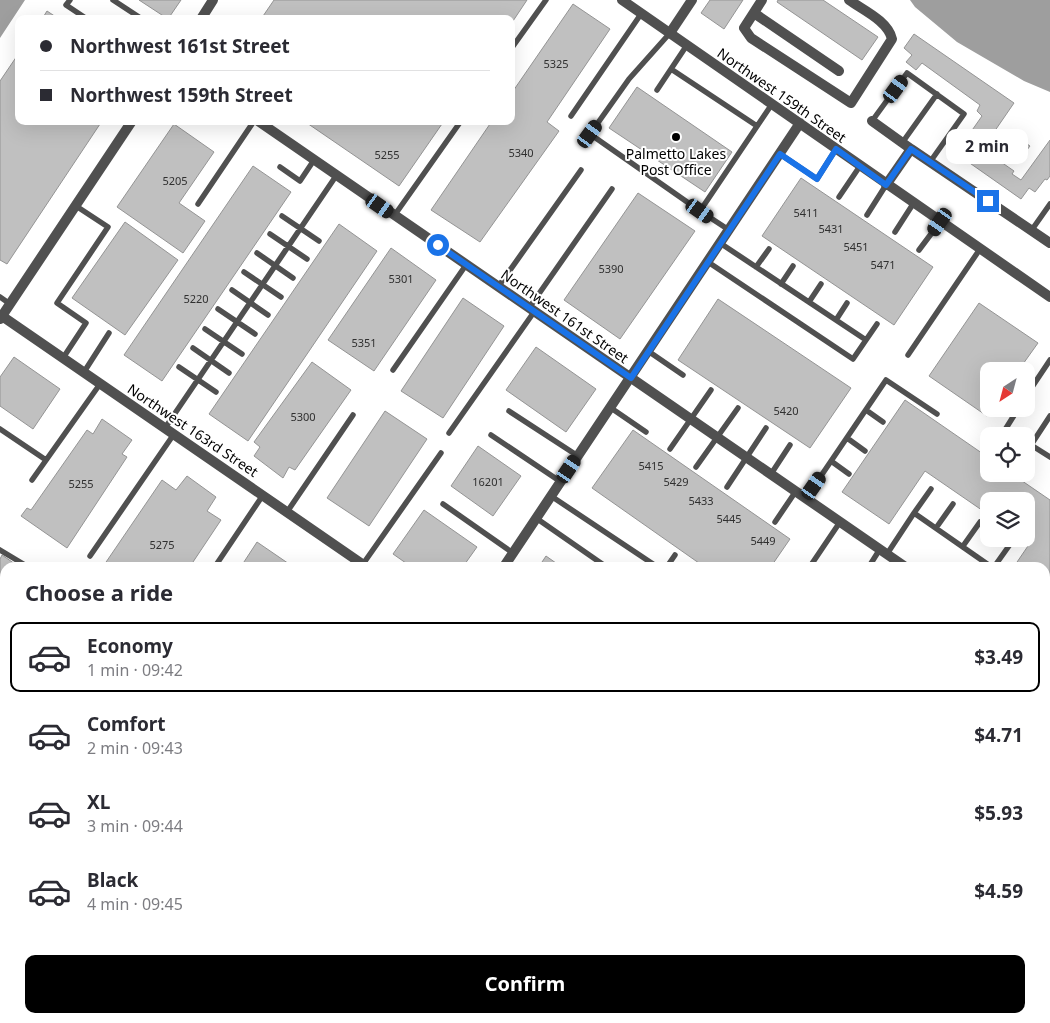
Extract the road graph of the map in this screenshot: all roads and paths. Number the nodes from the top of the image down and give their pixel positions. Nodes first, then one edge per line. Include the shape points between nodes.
1 (70, 0) edge
2 (113, 0) edge
3 (214, 0) edge
4 (546, 0) edge
5 (622, 0) edge
6 (692, 0) edge
7 (762, 0) edge
8 (849, 0) edge
9 (754, 13) junction
10 (641, 14) junction
11 (82, 15) edge
12 (136, 15) edge
13 (204, 15) edge
14 (670, 33) junction
15 (515, 43) edge
16 (687, 45) junction
17 (671, 69) junction
18 (839, 71) dead end
19 (657, 90) dead end
20 (937, 94) junction
21 (772, 104) junction
22 (571, 116) dead end
23 (872, 121) joint
24 (800, 123) junction
25 (129, 125) edge
26 (251, 125) edge
27 (264, 125) edge
28 (458, 125) edge
29 (757, 126) junction
30 (902, 143) junction
31 (836, 149) junction
32 (911, 149) junction
33 (780, 154) junction
34 (314, 160) junction
35 (930, 162) junction
36 (860, 166) junction
37 (280, 168) dead end
38 (581, 170) dead end
39 (336, 176) junction
40 (886, 185) junction
41 (612, 189) dead end
42 (839, 197) dead end
43 (198, 204) dead end
44 (913, 204) junction
45 (1050, 204) edge
46 (76, 206) junction
47 (700, 211) junction
48 (868, 215) dead end
49 (282, 216) dead end
50 (394, 216) junction
51 (940, 222) junction
52 (301, 228) junction
53 (729, 230) junction
54 (1031, 231) junction
55 (895, 232) dead end
56 (270, 234) dead end
57 (319, 241) dead end
58 (720, 243) junction
59 (1050, 243) edge
60 (288, 246) junction
61 (769, 249) dead end
62 (980, 249) junction
63 (920, 250) dead end
64 (256, 253) dead end
65 (306, 259) dead end
66 (708, 262) junction
67 (466, 265) junction
68 (275, 266) junction
69 (793, 266) dead end
70 (756, 267) junction
71 (244, 272) dead end
72 (293, 278) dead end
73 (781, 284) junction
74 (821, 284) dead end
75 (263, 285) junction
76 (498, 287) junction
77 (232, 290) dead end
78 (0, 297) edge
79 (281, 297) dead end
80 (1050, 297) edge
81 (809, 302) junction
82 (250, 303) junction
83 (847, 303) dead end
84 (10, 304) junction
85 (218, 309) dead end
86 (531, 310) junction
87 (268, 315) dead end
88 (1, 318) edge
89 (836, 320) junction
90 (237, 322) junction
91 (877, 324) dead end
92 (205, 329) dead end
93 (109, 333) dead end
94 (255, 334) dead end
95 (866, 340) junction
96 (224, 342) junction
97 (193, 348) dead end
98 (648, 351) junction
99 (242, 354) dead end
100 (908, 355) dead end
101 (63, 358) junction
102 (211, 360) junction
103 (1050, 360) edge
104 (179, 367) dead end
105 (393, 370) dead end
106 (84, 372) junction
107 (230, 372) dead end
108 (683, 375) dead end
109 (631, 378) junction
110 (198, 380) junction
111 (1035, 382) edge
112 (100, 384) junction
113 (711, 390) dead end
114 (216, 392) dead end
115 (611, 408) junction
116 (738, 408) dead end
117 (866, 410) junction
118 (509, 411) dead end
119 (936, 414) dead end
120 (354, 415) dead end
121 (1050, 416) edge
122 (690, 419) junction
123 (883, 422) dead end
124 (766, 428) dead end
125 (0, 429) edge
126 (170, 431) junction
127 (646, 432) dead end
128 (449, 433) dead end
129 (491, 435) dead end
130 (717, 437) junction
131 (847, 438) junction
132 (790, 446) dead end
133 (670, 449) dead end
134 (865, 451) dead end
135 (441, 453) dead end
136 (578, 456) junction
137 (747, 458) junction
138 (1050, 458) edge
139 (46, 460) junction
140 (831, 462) junction
141 (696, 467) dead end
142 (771, 474) junction
143 (849, 474) dead end
144 (32, 480) dead end
145 (561, 482) junction
146 (727, 488) dead end
147 (931, 489) dead end
148 (796, 491) junction
149 (263, 495) junction
150 (551, 496) junction
151 (806, 498) junction
152 (443, 504) dead end
153 (953, 504) dead end
154 (287, 512) junction
155 (914, 513) junction
156 (536, 518) junction
157 (776, 522) dead end
158 (840, 522) junction
159 (980, 522) dead end
160 (936, 528) junction
161 (963, 546) junction
162 (1007, 547) edge
163 (0, 550) edge
164 (883, 551) junction
165 (513, 552) junction
166 (675, 555) dead end
167 (90, 556) dead end
168 (20, 562) edge
169 (218, 562) edge
170 (360, 562) edge
171 (369, 562) edge
172 (507, 562) edge
173 (599, 562) edge
174 (650, 562) edge
175 (670, 562) edge
176 (813, 562) edge
177 (873, 562) edge
178 (899, 562) edge
179 (986, 562) edge
180 (997, 562) edge

1 - 11 lane via 66,5
2 - 12 lane
3 - 13 street
4 - 15 lane
5 - 10 street, Northwest 159th Street
6 - 14 street
7 - 9 street
8 - 9 street via 885,26 892,39 851,103 751,38 744,28
9 - 18 street
10 - 14 street, Northwest 159th Street
10 - 22 lane
14 - 16 street, Northwest 159th Street
14 - 47 lane via 629,79 590,134
16 - 17 lane
16 - 21 street, Northwest 159th Street
17 - 19 lane
17 - 29 lane
20 - 23 lane via 907,74
20 - 30 lane
20 - 35 lane via 964,114
21 - 24 street, Northwest 159th Street
21 - 29 lane
23 - 30 street
24 - 31 street, Northwest 159th Street
24 - 33 street
25 - 46 street
26 - 43 lane
27 - 34 street, Northwest 161st Street
28 - 50 lane
29 - 47 lane
30 - 32 street
31 - 33 lane via 817,179
31 - 36 street, Northwest 159th Street
32 - 35 street
32 - 40 street
33 - 53 street
34 - 37 lane via 300,181
34 - 39 street, Northwest 161st Street
35 - 54 street
36 - 40 street, Northwest 159th Street
36 - 42 lane
38 - 76 lane
39 - 50 street, Northwest 161st Street
39 - 52 lane
40 - 44 street, Northwest 159th Street
40 - 48 lane
41 - 86 lane
44 - 51 street, Northwest 159th Street
44 - 55 lane
45 - 54 lane
46 - 84 street
46 - 101 lane via 108,227 56,303 86,323
47 - 53 lane
49 - 52 lane
50 - 67 street, Northwest 161st Street
51 - 62 street, Northwest 159th Street
51 - 63 lane
52 - 57 lane
52 - 60 lane
53 - 58 street
54 - 59 street
56 - 60 lane
58 - 66 street
58 - 70 lane
60 - 65 lane
60 - 68 lane
61 - 70 lane
62 - 80 street, Northwest 159th Street
62 - 100 lane
64 - 68 lane
66 - 95 lane via 853,359
66 - 98 street
67 - 76 street, Northwest 161st Street
67 - 105 lane
68 - 72 lane
68 - 75 lane
69 - 73 lane
70 - 73 lane
71 - 75 lane
73 - 81 lane
74 - 81 lane
75 - 79 lane
75 - 82 lane
76 - 86 street, Northwest 161st Street
77 - 82 lane
78 - 84 lane
81 - 89 lane
82 - 87 lane
82 - 90 lane
83 - 89 lane
84 - 88 street
85 - 90 lane
86 - 109 street, Northwest 161st Street
86 - 128 lane
88 - 101 street, Northwest 163rd Street
89 - 95 lane
90 - 94 lane
90 - 96 lane
91 - 95 lane
92 - 96 lane
93 - 106 lane
96 - 99 lane
96 - 102 lane
97 - 102 lane
98 - 108 lane
98 - 109 street
101 - 106 street, Northwest 163rd Street
102 - 107 lane
102 - 110 lane
103 - 111 lane
104 - 110 lane
106 - 112 street, Northwest 163rd Street
109 - 115 street
109 - 122 street, Northwest 161st Street
110 - 114 lane
110 - 126 lane
112 - 126 street, Northwest 163rd Street
112 - 139 lane
113 - 122 lane
115 - 127 lane
115 - 136 street
116 - 130 lane
117 - 119 lane via 886,380
117 - 123 lane
117 - 131 lane
118 - 136 lane
120 - 154 lane
121 - 138 lane via 1031,445
122 - 130 street, Northwest 161st Street
122 - 133 lane
124 - 137 lane
125 - 139 lane
126 - 149 street, Northwest 163rd Street
126 - 167 lane
129 - 145 lane
130 - 137 street, Northwest 161st Street
130 - 141 lane
131 - 134 lane
131 - 140 lane
132 - 142 lane
135 - 171 lane
136 - 145 street
137 - 142 street, Northwest 161st Street
137 - 146 lane
139 - 144 lane
140 - 143 lane
140 - 151 lane
142 - 148 street, Northwest 161st Street
145 - 150 street
147 - 155 lane
148 - 151 street, Northwest 161st Street
148 - 157 lane
149 - 154 street, Northwest 163rd Street
149 - 169 lane
150 - 156 street
150 - 174 lane
151 - 158 street, Northwest 161st Street
152 - 165 lane
153 - 160 lane
154 - 170 street, Northwest 163rd Street
155 - 160 lane
155 - 164 lane
156 - 165 street
156 - 173 lane
158 - 164 street, Northwest 161st Street
158 - 176 lane
159 - 161 lane
160 - 161 lane
161 - 179 lane
162 - 180 lane
163 - 168 lane
164 - 177 lane
164 - 178 street, Northwest 161st Street
165 - 172 street
166 - 175 lane

